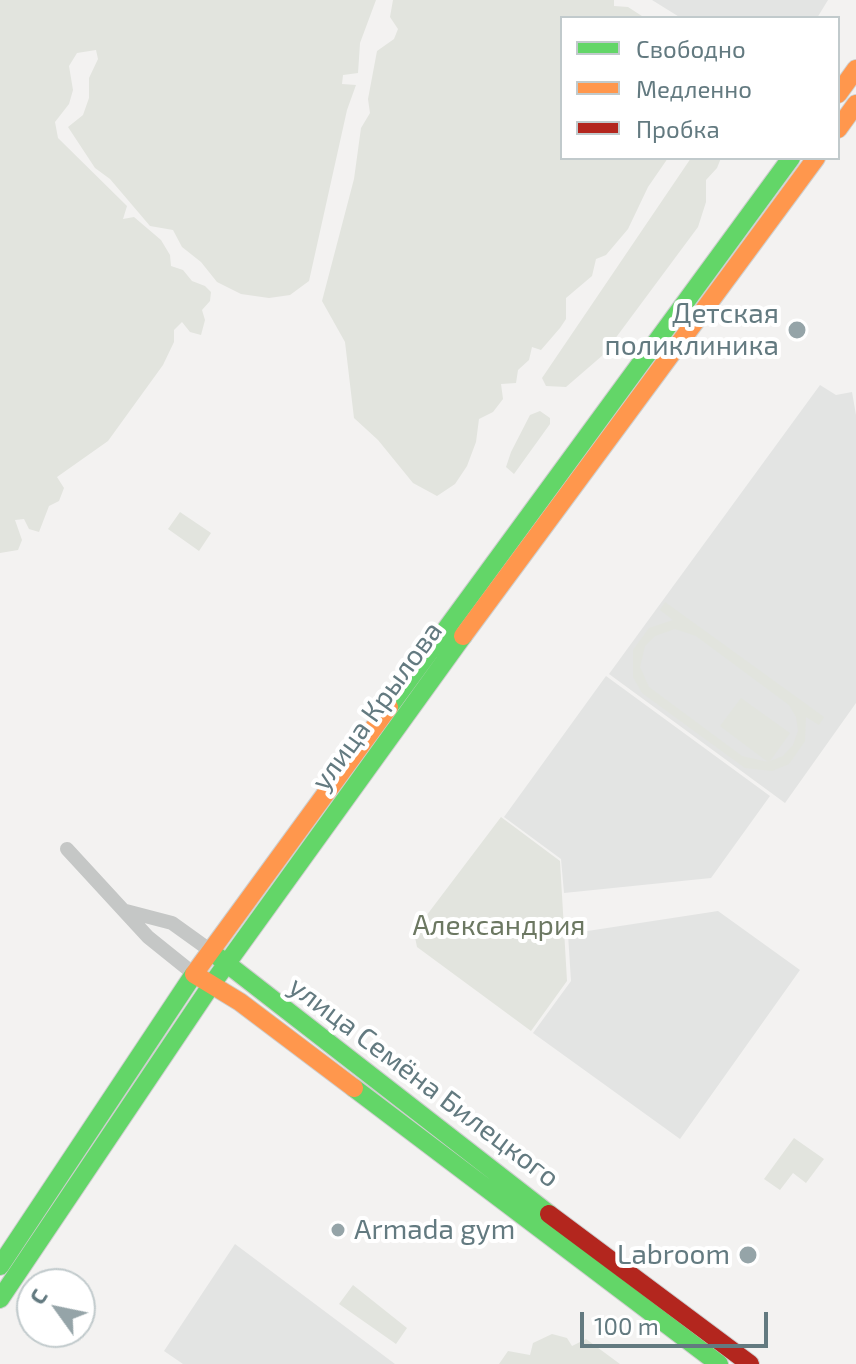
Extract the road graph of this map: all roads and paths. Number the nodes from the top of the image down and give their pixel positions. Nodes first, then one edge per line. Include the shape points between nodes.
1 (856, 69) edge
2 (840, 91) edge
3 (856, 104) edge
4 (840, 126) edge
5 (790, 160) edge
6 (815, 160) edge
7 (67, 849) dead end
8 (123, 909) junction
9 (211, 951) junction
10 (226, 963) junction
11 (194, 974) junction
12 (212, 984) junction
13 (0, 1266) edge
14 (0, 1299) edge
15 (719, 1364) edge
16 (750, 1364) edge

1 - 2 main road
3 - 4 main road
5 - 9 main road, улица Крылова
6 - 10 main road, улица Крылова
7 - 8 street
8 - 9 street, улица Семёна Билецкого via 172,923
8 - 11 street via 177,964
9 - 10 main road, улица Семёна Билецкого
9 - 11 main road, улица Крылова
10 - 12 main road, улица Крылова
10 - 16 main road, улица Семёна Билецкого
11 - 12 main road, улица Семёна Билецкого
11 - 13 main road, улица Крылова
12 - 14 main road, улица Крылова
12 - 15 main road, улица Семёна Билецкого

